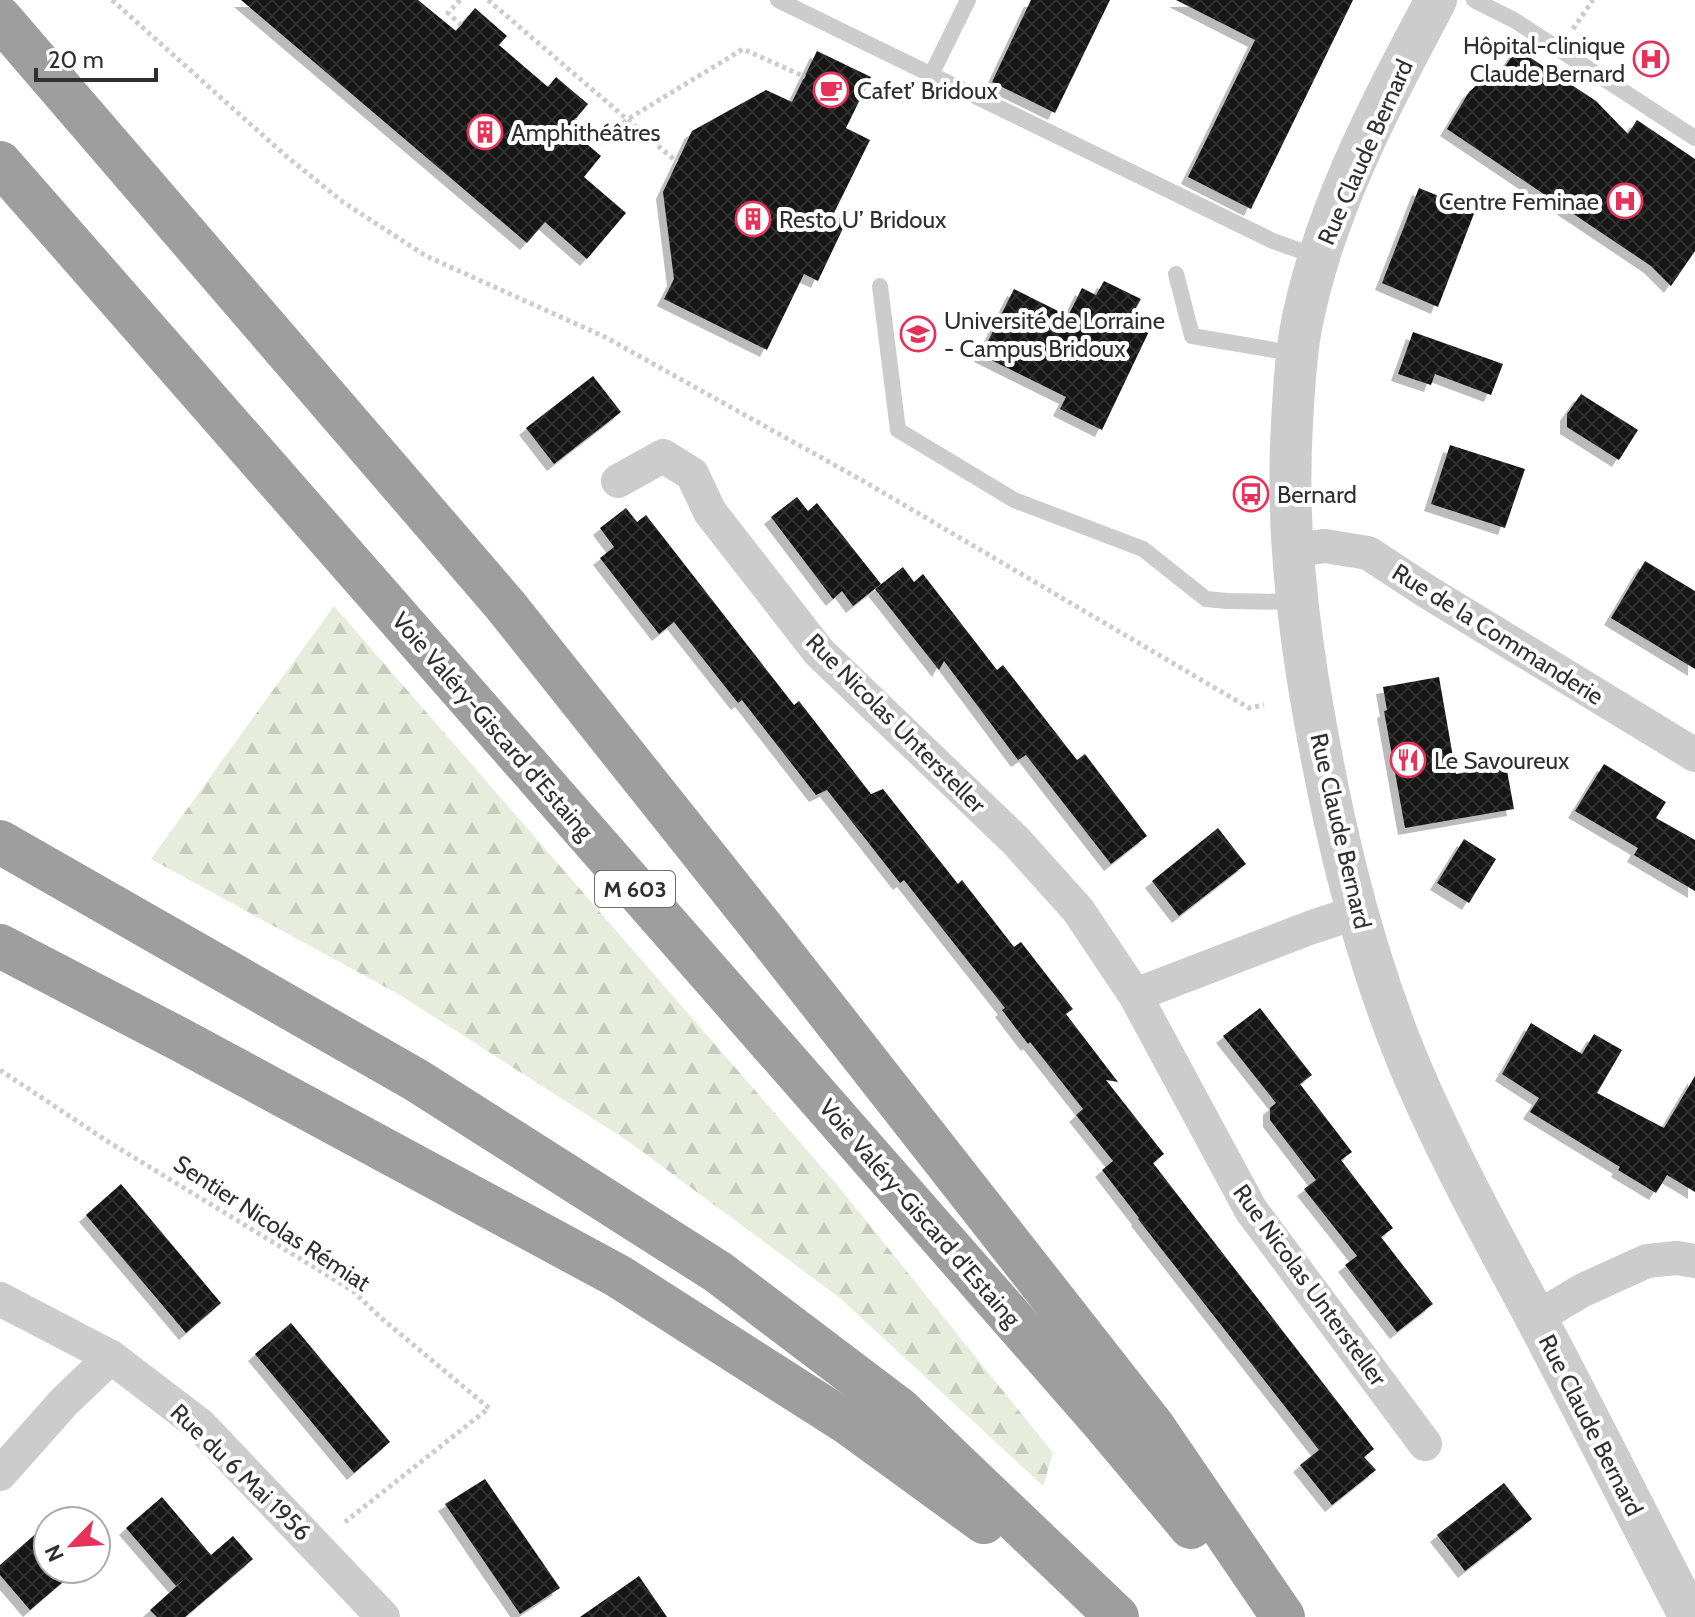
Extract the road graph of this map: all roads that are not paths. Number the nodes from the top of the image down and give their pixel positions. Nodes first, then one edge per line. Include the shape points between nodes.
1 (778, 0) edge
2 (968, 0) edge
3 (1436, 0) edge
4 (1474, 0) edge
5 (0, 18) edge
6 (931, 75) junction
7 (1695, 138) edge
8 (0, 163) edge
9 (1320, 258) junction
10 (1176, 274) dead end
11 (880, 286) dead end
12 (1298, 354) junction
13 (618, 481) dead end
14 (1291, 550) junction
15 (1296, 602) junction
16 (1695, 755) edge
17 (0, 842) edge
18 (1358, 912) junction
19 (0, 946) edge
20 (1135, 995) junction
21 (1695, 1261) edge
22 (0, 1299) edge
23 (1536, 1318) junction
24 (111, 1357) junction
25 (1425, 1444) dead end
26 (0, 1474) edge
27 (383, 1617) edge
28 (1116, 1617) edge
29 (1268, 1617) edge
30 (1283, 1617) edge
31 (1690, 1617) edge

1 - 6 lane
2 - 6 lane
3 - 9 street, Rue Claude Bernard via 1377,112
4 - 7 lane via 1514,20
5 - 30 highway via 505,605 1152,1425
6 - 9 lane via 1273,241
8 - 29 highway, Voie Valéry-Giscard d'Estaing / M 603
9 - 12 street, Rue Claude Bernard
10 - 12 lane via 1192,336
11 - 15 lane via 898,430 1014,500 1143,549 1206,599
12 - 14 street, Rue Claude Bernard via 1289,475
13 - 20 street, Rue Nicolas Untersteller via 663,456 692,474 710,512 819,652 1016,841 1078,910
14 - 15 street, Rue Claude Bernard
14 - 16 street, Rue de la Commanderie via 1325,546 1368,553
15 - 18 street, Rue Claude Bernard via 1320,753
17 - 28 highway via 416,1080 718,1272 899,1409
18 - 20 street
18 - 23 street, Rue Claude Bernard via 1407,1060 1468,1191
19 - 28 highway via 618,1276 848,1423
20 - 25 street, Rue Nicolas Untersteller via 1251,1210
21 - 23 street via 1647,1261
22 - 24 street, Rue du 6 Mai 1956
23 - 31 street, Rue Claude Bernard
24 - 26 street
24 - 27 street, Rue du 6 Mai 1956 via 200,1425

